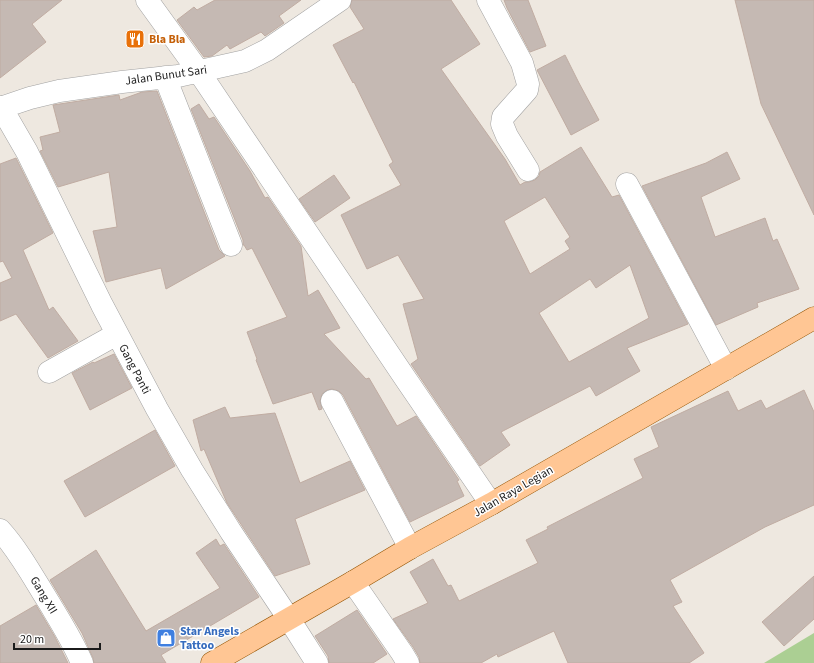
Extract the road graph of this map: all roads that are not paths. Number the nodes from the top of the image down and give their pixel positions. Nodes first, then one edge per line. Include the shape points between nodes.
1 (147, 0) edge
2 (340, 0) edge
3 (488, 0) edge
4 (199, 72) junction
5 (165, 77) junction
6 (1, 107) edge
7 (528, 170) dead end
8 (627, 184) dead end
9 (231, 245) dead end
10 (814, 318) edge
11 (117, 334) junction
12 (726, 369) junction
13 (49, 372) dead end
14 (332, 401) dead end
15 (491, 504) junction
16 (0, 530) edge
17 (410, 548) junction
18 (353, 582) junction
19 (289, 619) junction
20 (82, 663) edge
21 (212, 663) edge
22 (317, 663) edge
23 (408, 663) edge

1 - 4 street
2 - 4 street, Jalan Bunut Sari via 266,50 245,61
3 - 7 street via 522,63 528,84 527,90 503,117 502,124
4 - 5 street, Jalan Bunut Sari
4 - 15 street
5 - 6 street, Jalan Bunut Sari via 60,91
5 - 9 street
6 - 11 street, Gang Panti via 27,152
8 - 12 street
10 - 12 main road, Jalan Raya Legian
11 - 13 street
11 - 19 street, Gang Panti via 192,470
12 - 15 main road, Jalan Raya Legian
14 - 17 street
15 - 17 main road, Jalan Raya Legian
16 - 20 street, Gang XII via 30,572 76,647
17 - 18 main road, Jalan Raya Legian
18 - 19 main road, Jalan Raya Legian
18 - 23 street
19 - 21 main road, Jalan Raya Legian
19 - 22 street, Gang Panti

